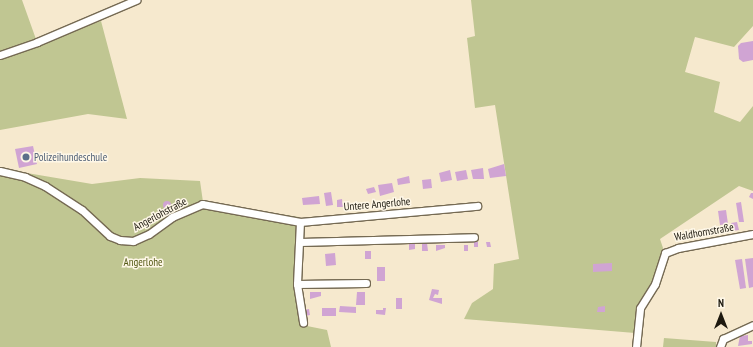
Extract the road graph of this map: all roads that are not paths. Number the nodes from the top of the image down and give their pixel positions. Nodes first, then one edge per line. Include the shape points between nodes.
1 (136, 0) edge
2 (0, 55) edge
3 (0, 171) edge
4 (477, 206) dead end
5 (300, 222) junction
6 (753, 234) edge
7 (474, 237) dead end
8 (300, 242) junction
9 (366, 283) dead end
10 (297, 284) junction
11 (302, 323) dead end
12 (753, 325) edge
13 (636, 347) edge
14 (720, 347) edge

1 - 2 street
3 - 5 street, Angerlohstraße via 25,177 46,186 82,210 110,236 120,240 133,241 149,234 172,217 202,204
4 - 5 street, Untere Angerlohe
5 - 8 street
6 - 13 street, Waldhornstraße via 678,248 665,253 655,284 640,308
7 - 8 street
8 - 10 street
9 - 10 street
10 - 11 street
12 - 14 street via 723,339

